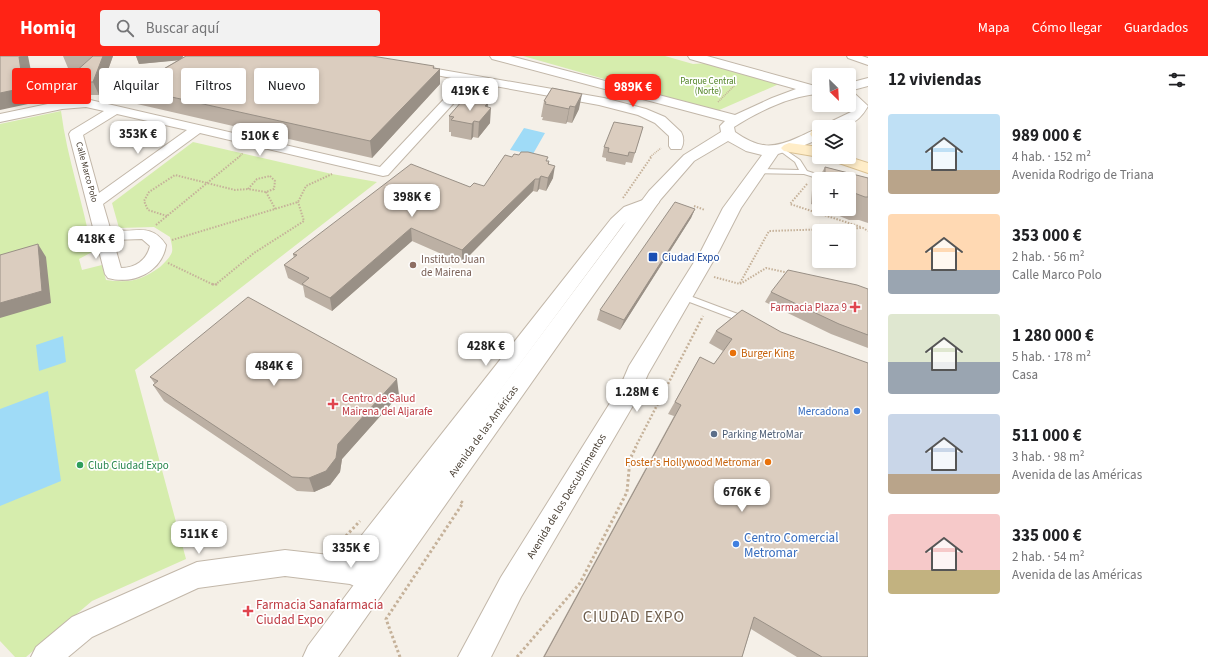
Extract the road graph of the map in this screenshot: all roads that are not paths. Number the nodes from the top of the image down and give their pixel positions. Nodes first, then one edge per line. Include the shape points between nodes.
1 (496, 56) edge
2 (694, 56) edge
3 (852, 56) edge
4 (868, 62) edge
5 (401, 66) edge
6 (470, 78) junction
7 (868, 82) edge
8 (812, 88) edge
9 (812, 90) edge
10 (856, 90) edge
11 (632, 92) junction
12 (856, 94) edge
13 (868, 94) edge
14 (856, 101) edge
15 (617, 105) junction
16 (114, 110) junction
17 (0, 118) edge
18 (846, 120) edge
19 (732, 127) junction
20 (197, 129) junction
21 (812, 136) edge
22 (676, 141) road end
23 (781, 149) junction
24 (812, 151) edge
25 (856, 151) edge
26 (868, 155) edge
27 (856, 164) edge
28 (868, 168) edge
29 (758, 171) junction
30 (804, 172) junction
31 (812, 175) edge
32 (651, 202) junction
33 (94, 203) junction
34 (102, 231) junction
35 (682, 296) junction
36 (760, 326) edge
37 (364, 567) junction
38 (46, 657) edge
39 (319, 657) edge
40 (474, 657) edge

1 - 11 street
2 - 8 street
3 - 4 street
5 - 6 street
6 - 15 street
6 - 20 street via 383,172
7 - 10 street
9 - 19 street, Avenida de las Américas via 777,101
11 - 15 street
11 - 19 street via 704,113
12 - 13 street
14 - 18 street via 861,106 856,115
15 - 22 street via 660,120
16 - 17 street via 86,103 62,105
16 - 20 street
16 - 33 street, Calle Marco Polo via 76,134
19 - 23 street via 736,141 749,148
19 - 32 street, Avenida de las Américas via 689,158
20 - 33 street
21 - 23 street
23 - 24 main road
23 - 29 street, Avenida de los Descubrimentos
23 - 30 lane via 798,161
25 - 26 main road
27 - 28 main road
29 - 30 lane
29 - 35 street, Avenida de los Descubrimentos via 732,208 710,251
30 - 31 lane
32 - 37 street, Avenida de las Américas
32 - 37 street, Avenida de las Américas via 630,210 617,222
33 - 34 street, Calle Marco Polo
34 - 34 street, Calle Marco Polo via 114,274 131,274 150,264 156,252 152,238 144,235 117,236
35 - 36 lane
35 - 40 street, Avenida de los Descubrimentos via 637,372 630,390 511,587
37 - 38 street via 285,563 197,575 82,627
37 - 39 street, Avenida de las Américas

